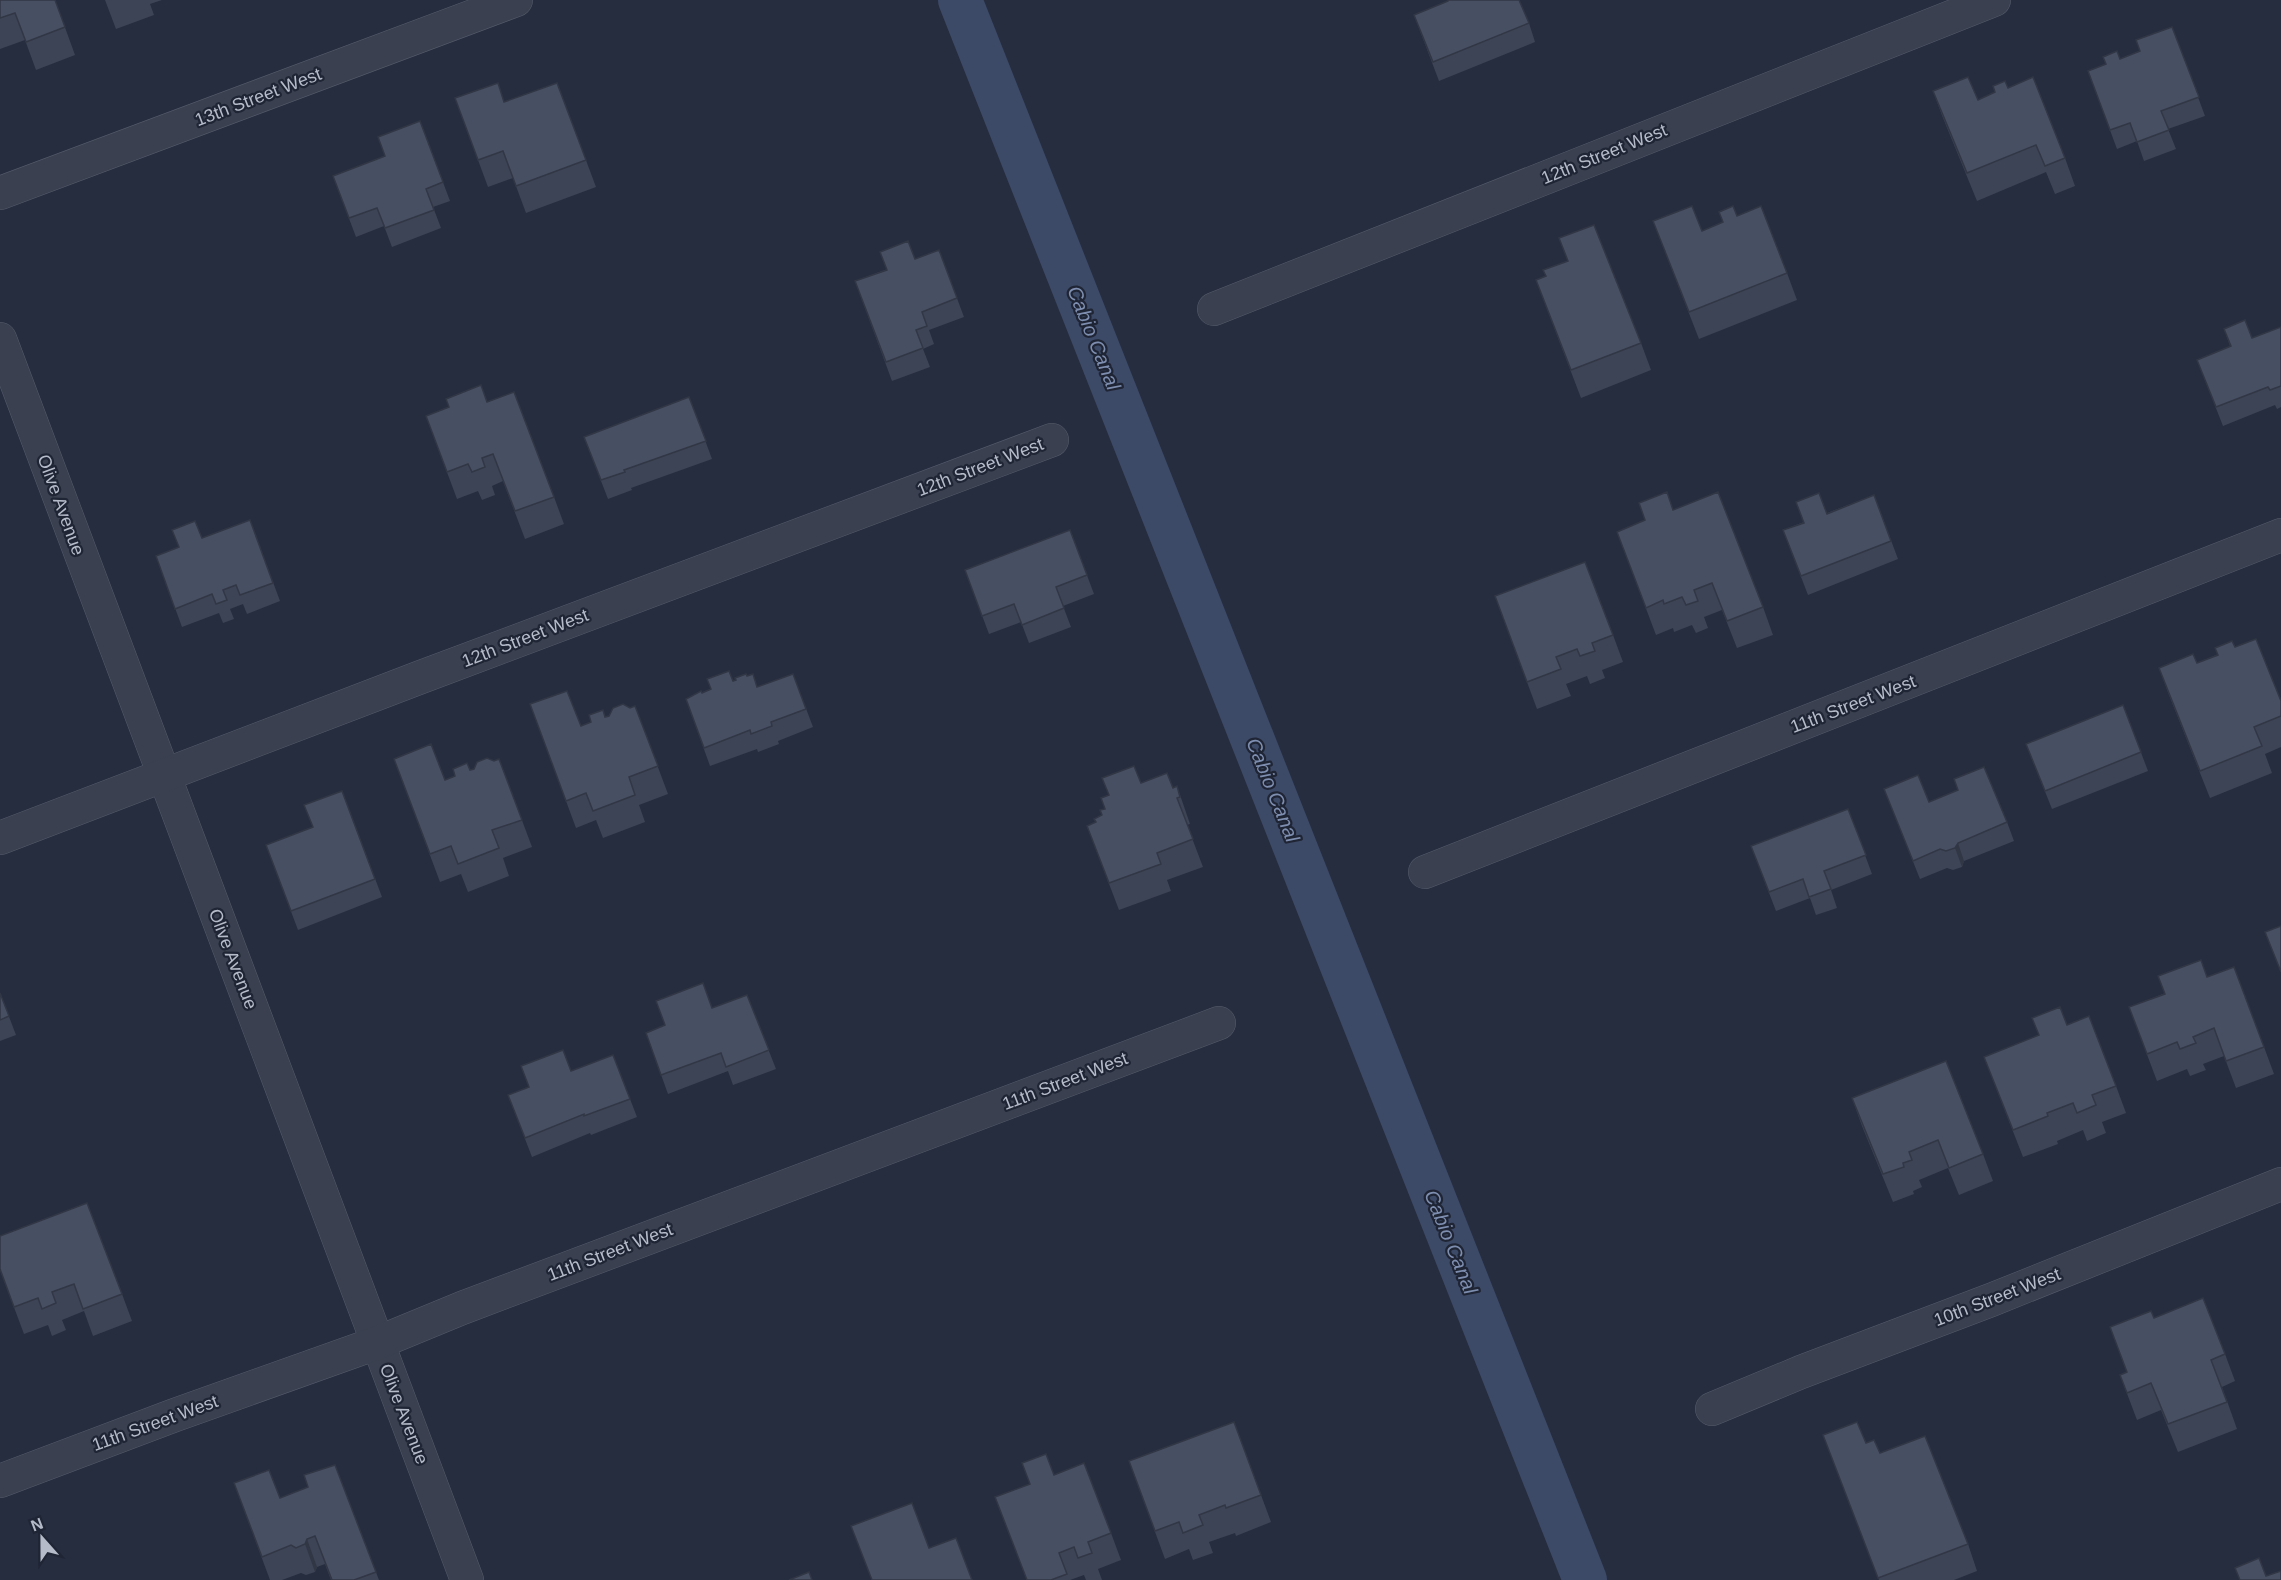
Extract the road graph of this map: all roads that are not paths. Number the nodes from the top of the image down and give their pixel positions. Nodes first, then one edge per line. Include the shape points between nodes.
1 (516, 0) edge
2 (1994, 0) edge
3 (0, 193) edge
4 (1214, 309) dead end
5 (0, 339) edge
6 (1052, 440) dead end
7 (2281, 535) edge
8 (165, 776) junction
9 (0, 838) edge
10 (1425, 872) dead end
11 (1219, 1023) dead end
12 (2281, 1184) edge
13 (377, 1343) junction
14 (1712, 1409) dead end
15 (0, 1481) edge
16 (466, 1580) edge

1 - 3 street, 13th Street West
2 - 4 street, 12th Street West
5 - 8 street, Olive Avenue
6 - 8 street, 12th Street West
7 - 10 street, 11th Street West
8 - 9 street, 12th Street West
8 - 13 street, Olive Avenue
11 - 13 street, 11th Street West
12 - 14 street, 10th Street West
13 - 15 street, 11th Street West
13 - 16 street, Olive Avenue

